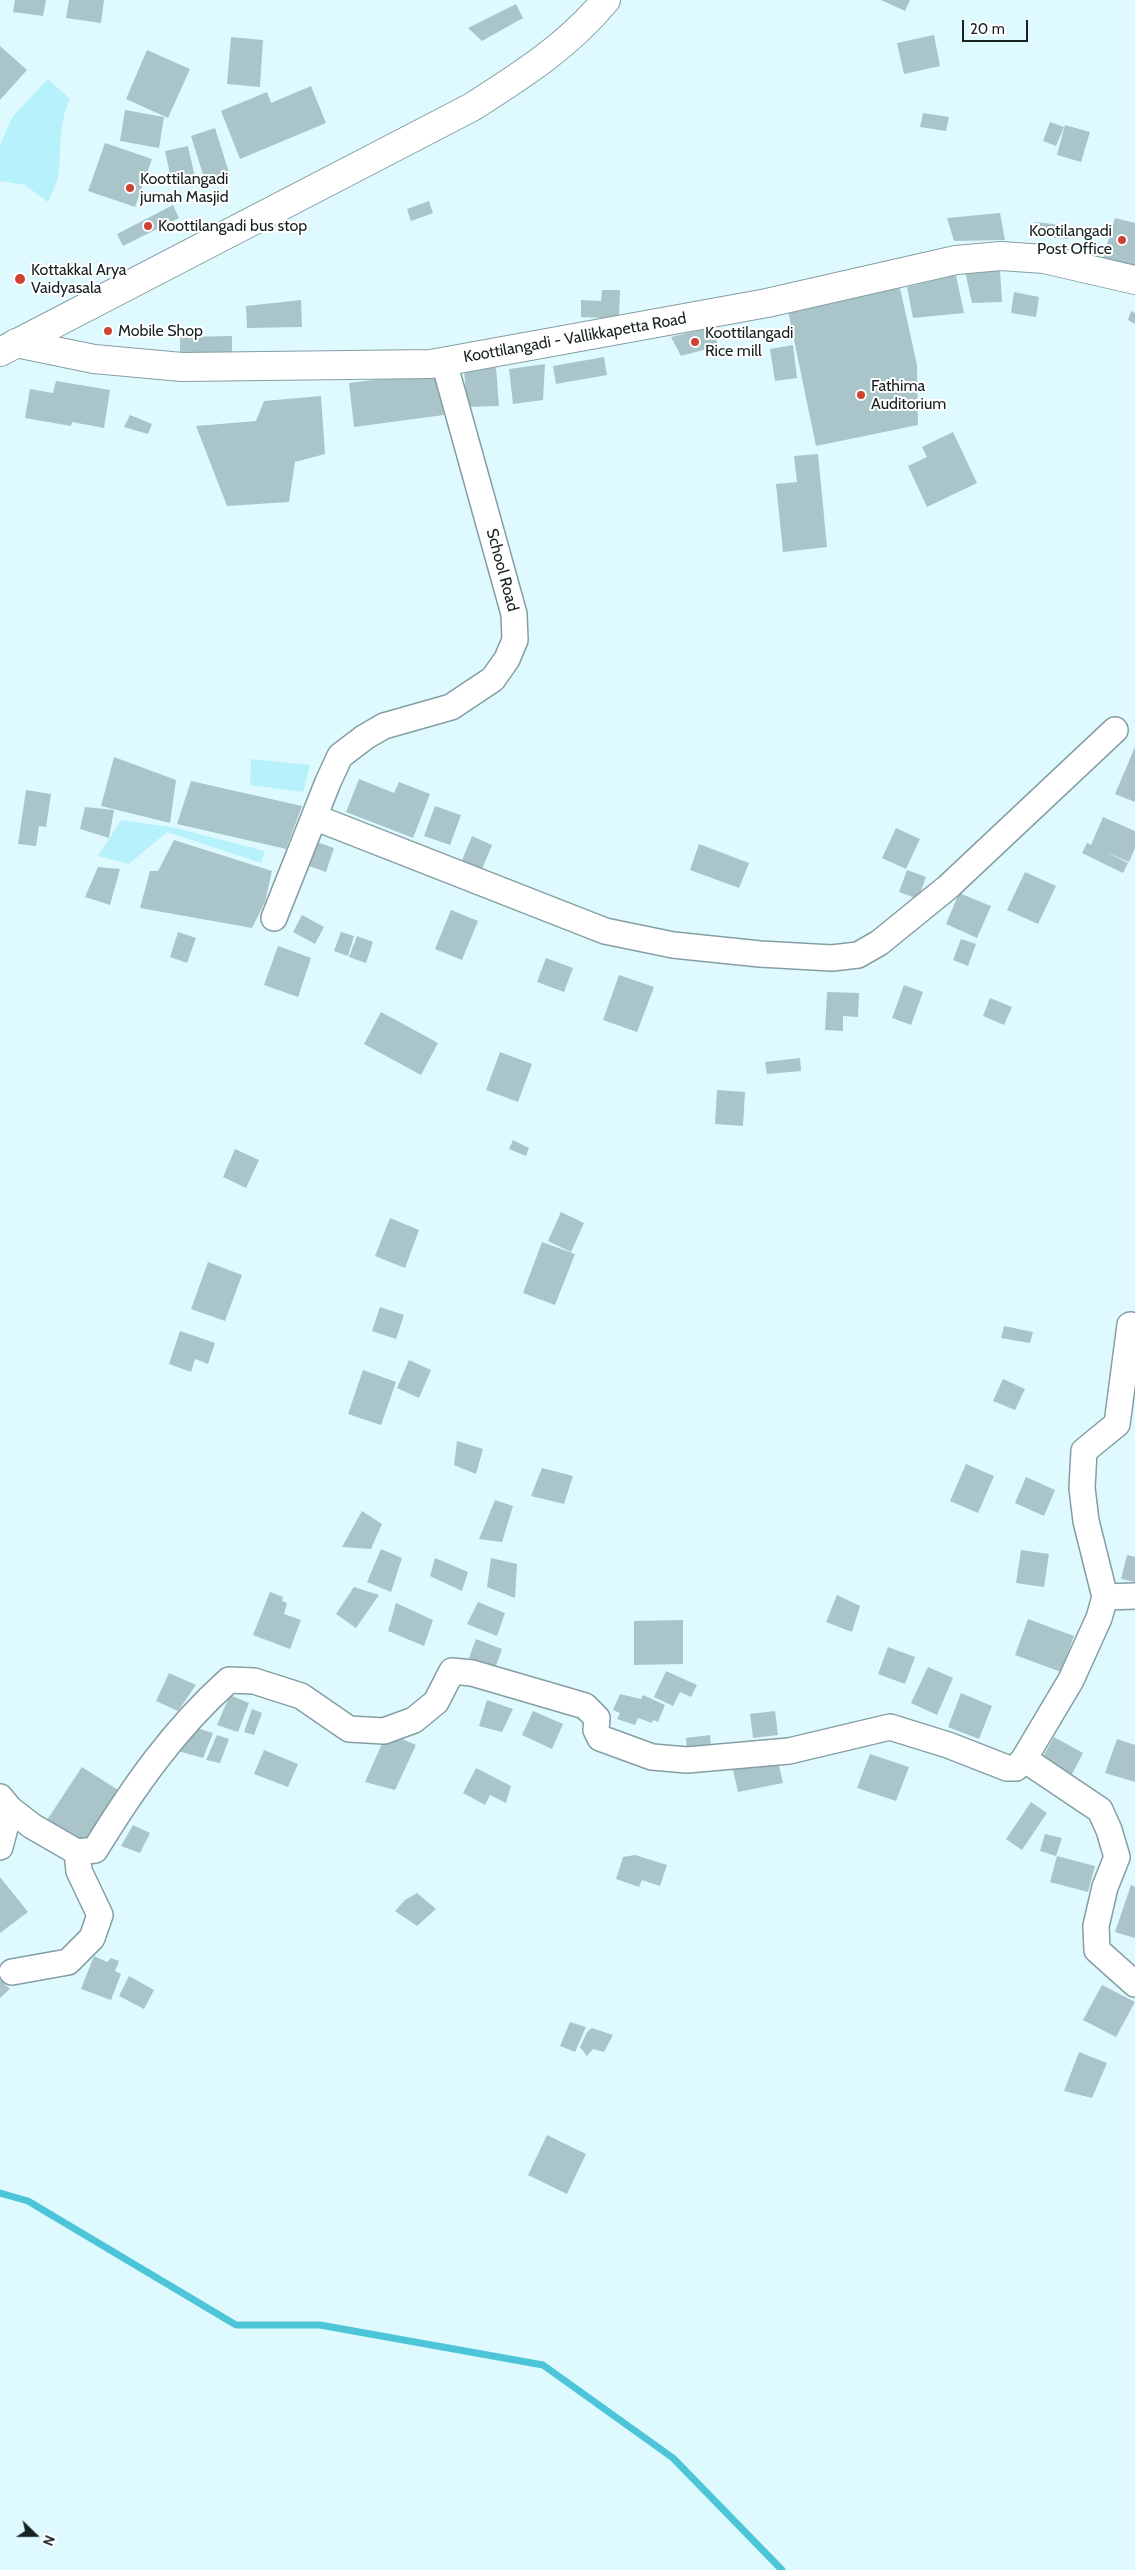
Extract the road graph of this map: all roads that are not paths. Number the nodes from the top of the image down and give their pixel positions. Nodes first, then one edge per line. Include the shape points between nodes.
1 (606, 0) edge
2 (1135, 280) edge
3 (18, 348) edge
4 (444, 362) junction
5 (1115, 730) dead end
6 (314, 817) junction
7 (274, 918) dead end
8 (1130, 1325) dead end
9 (1135, 1596) edge
10 (1105, 1597) junction
11 (1024, 1759) junction
12 (5, 1803) edge
13 (0, 1846) edge
14 (77, 1852) junction
15 (12, 1972) dead end
16 (1135, 1984) edge

1 - 3 main road via 546,59 472,107
2 - 4 main road, Koottilangadi - Vallikkapetta Road via 1044,259 1001,256 956,260 767,303
3 - 4 main road, Koottilangadi - Vallikkapetta Road via 182,367
4 - 6 street, School Road via 514,614 515,640 493,679 451,707 384,726 340,756
5 - 6 street via 948,887 879,943 858,955 832,958 673,945 605,931
6 - 7 street, School Road
8 - 10 street via 1117,1424 1084,1451 1082,1488 1086,1521
9 - 10 street
10 - 11 street via 1071,1680
11 - 14 street via 1016,1768 1007,1768 890,1727 789,1751 687,1760 652,1757 600,1738 596,1730 597,1718 586,1706 472,1673 452,1671 436,1702 414,1720 384,1731 349,1728 301,1696 254,1681 229,1680 208,1698 166,1746 130,1793 95,1850
11 - 16 street via 1100,1810 1117,1857 1105,1887 1096,1926 1098,1950
12 - 13 street
12 - 14 street via 32,1826
14 - 15 street via 79,1871 100,1916 92,1938 68,1962

